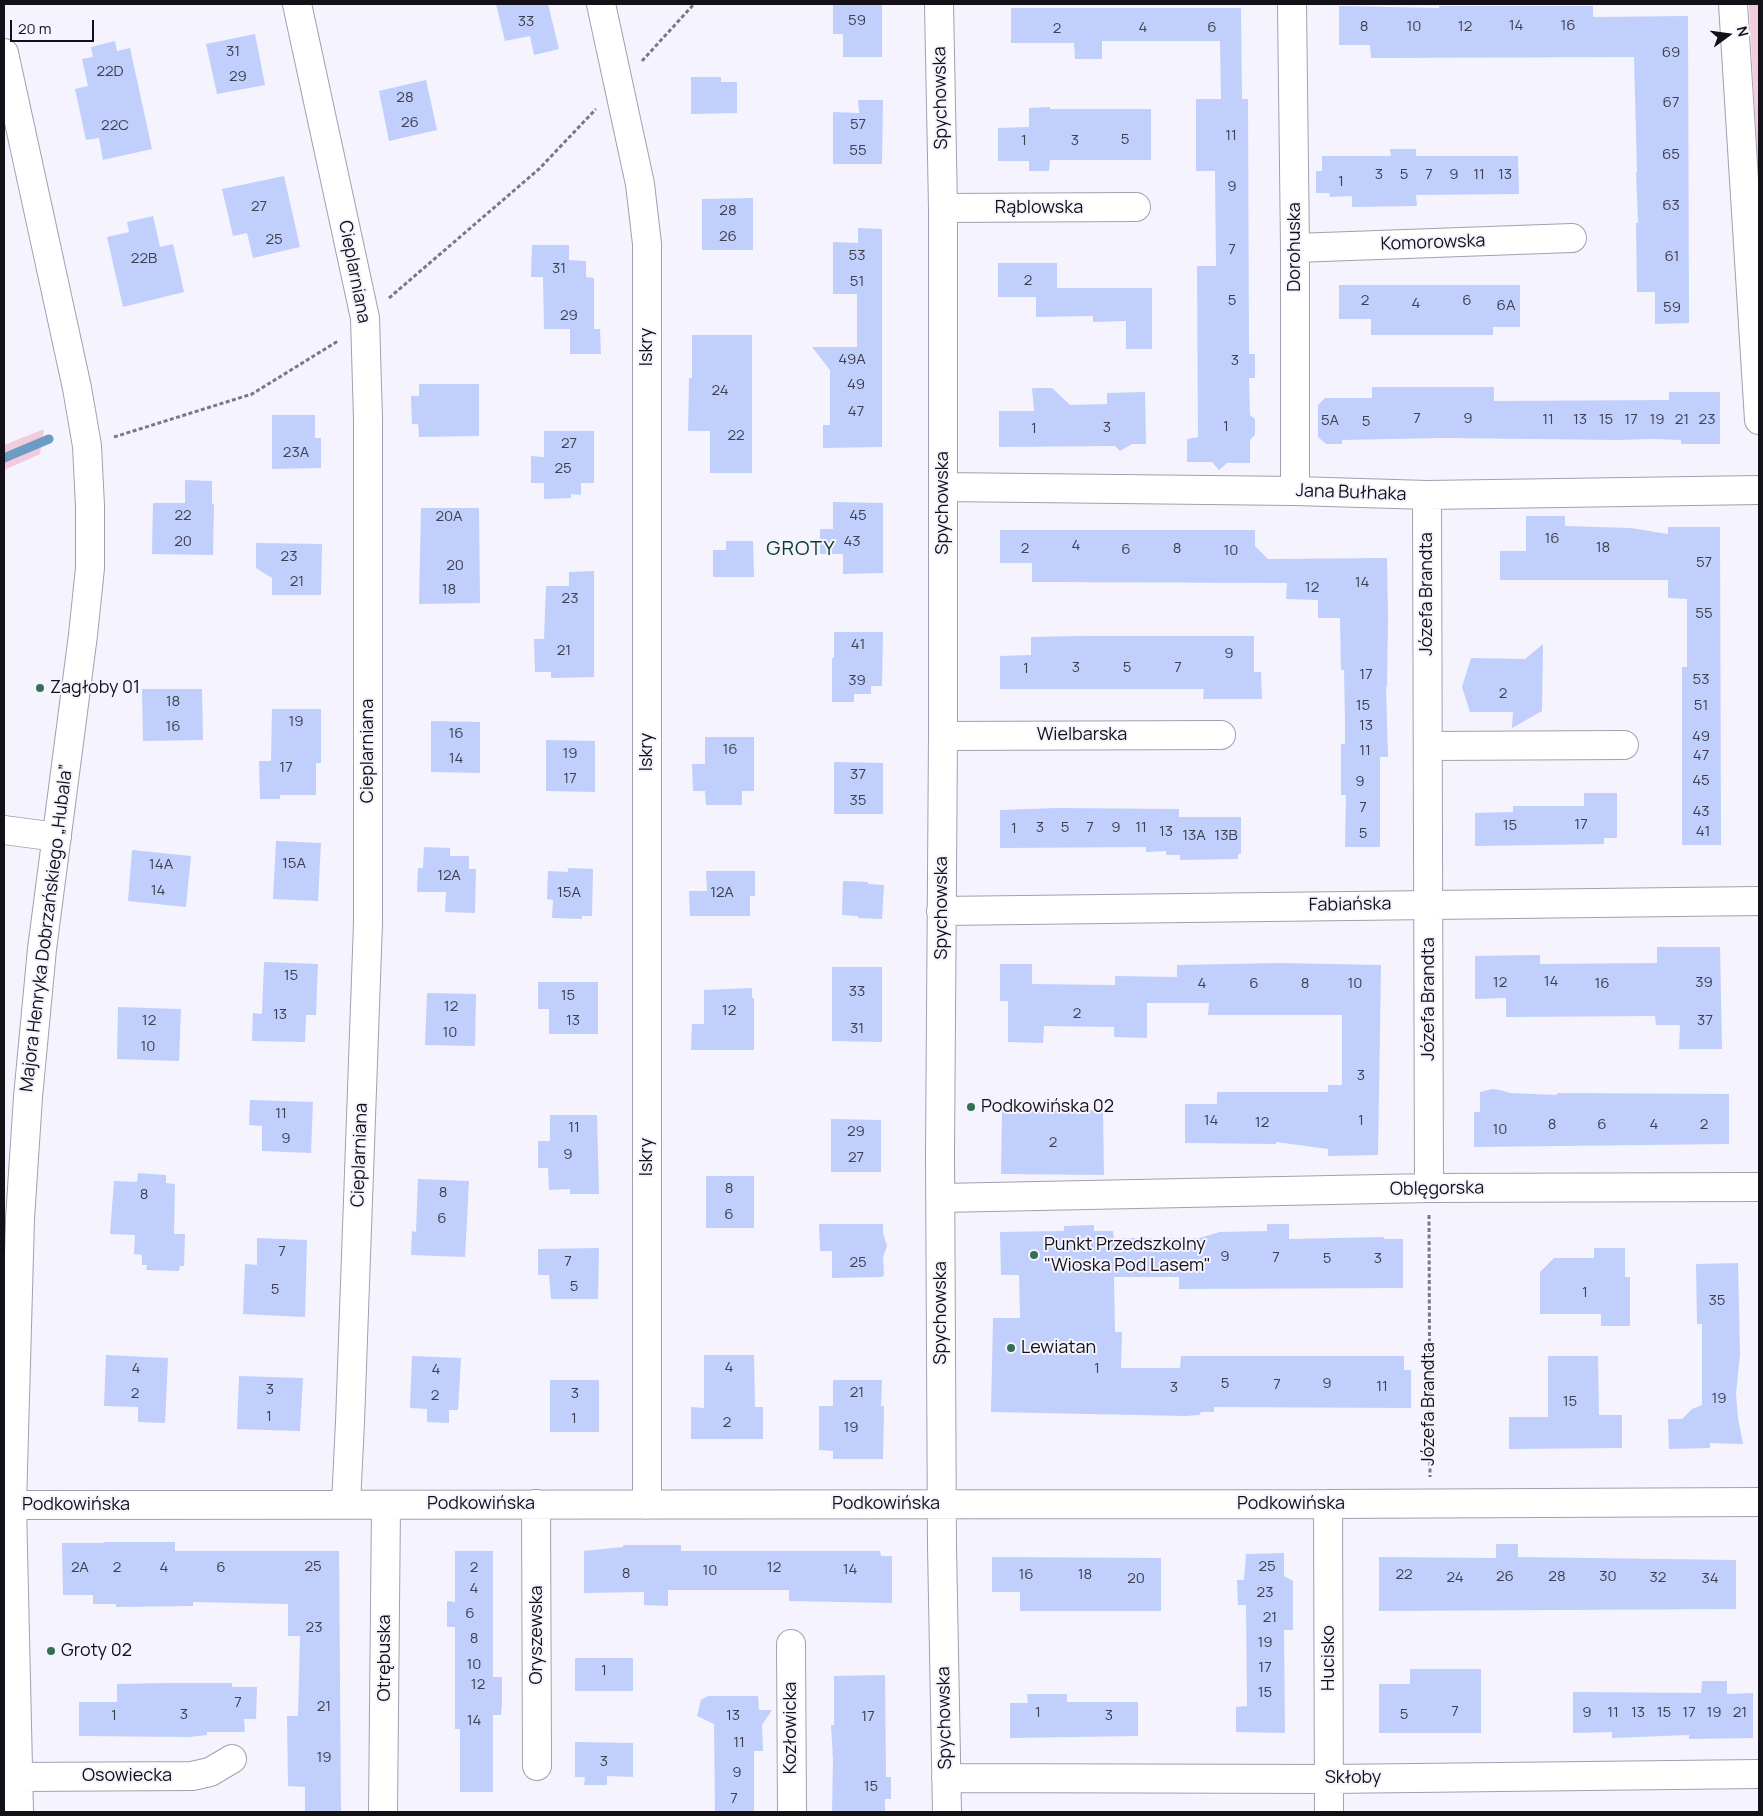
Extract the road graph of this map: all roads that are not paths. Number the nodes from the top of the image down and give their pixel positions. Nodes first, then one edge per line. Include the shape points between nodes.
1 (297, 4) edge
2 (601, 4) edge
3 (939, 4) edge
4 (1292, 4) edge
5 (1733, 4) edge
6 (4, 53) edge
7 (12, 129) edge
8 (943, 208) junction
9 (1136, 208) dead end
10 (1572, 238) dead end
11 (1295, 248) junction
12 (1759, 420) edge
13 (943, 487) junction
14 (1759, 490) edge
15 (1295, 491) junction
16 (1427, 495) junction
17 (943, 736) junction
18 (1221, 736) dead end
19 (1624, 745) dead end
20 (1428, 746) junction
21 (4, 830) edge
22 (57, 837) junction
23 (1759, 901) edge
24 (1428, 904) junction
25 (942, 911) junction
26 (1759, 1187) edge
27 (1429, 1188) junction
28 (941, 1198) junction
29 (1759, 1502) edge
30 (346, 1504) junction
31 (536, 1504) junction
32 (1328, 1504) junction
33 (12, 1505) junction
34 (386, 1505) junction
35 (647, 1505) junction
36 (942, 1505) junction
37 (791, 1644) dead end
38 (232, 1759) dead end
39 (537, 1766) dead end
40 (1759, 1774) edge
41 (18, 1777) junction
42 (946, 1778) junction
43 (1329, 1779) junction
44 (19, 1812) edge
45 (384, 1812) edge
46 (792, 1812) edge
47 (946, 1812) edge
48 (1329, 1812) edge

1 - 30 street, Cieplarniana via 365,318 368,923
2 - 35 street, Iskry via 640,184 647,244
3 - 8 street, Spychowska
4 - 11 street, Dorohuska
5 - 12 street
6 - 7 street, Majora Henryka Dobrzańskiego „Hubala”
7 - 22 street, Majora Henryka Dobrzańskiego „Hubala” via 77,388 87,446 90,568
8 - 9 street, Rąblowska
8 - 13 street, Spychowska
10 - 11 street, Komorowska
11 - 15 street, Dorohuska
13 - 15 street, Jana Bułhaka
13 - 17 street, Spychowska
14 - 16 street, Jana Bułhaka
15 - 16 street, Jana Bułhaka
16 - 20 street, Józefa Brandta
17 - 18 street, Wielbarska
17 - 25 street, Spychowska
19 - 20 street
20 - 24 street, Józefa Brandta
21 - 22 street
22 - 33 street, Majora Henryka Dobrzańskiego „Hubala” via 28,1097 20,1219
23 - 24 street, Fabiańska
24 - 25 street, Fabiańska
24 - 27 street, Józefa Brandta
25 - 28 street, Spychowska
26 - 27 street, Oblęgorska
27 - 28 street, Oblęgorska
28 - 36 street, Spychowska
29 - 32 street, Podkowińska
30 - 33 street, Podkowińska
30 - 34 street, Podkowińska
31 - 34 street, Podkowińska
31 - 35 street, Podkowińska
31 - 39 street, Oryszewska
32 - 36 street, Podkowińska
32 - 43 street, Hucisko
33 - 41 street, Majora Henryka Dobrzańskiego „Hubala”
34 - 45 street, Otrębuska
35 - 36 street, Podkowińska
36 - 42 street, Spychowska
37 - 46 street, Kozłowicka
38 - 41 street, Osowiecka via 210,1772 192,1776
40 - 43 street, Skłoby
41 - 44 street, Majora Henryka Dobrzańskiego „Hubala”
42 - 43 street, Skłoby
42 - 47 street, Spychowska
43 - 48 street, Hucisko

